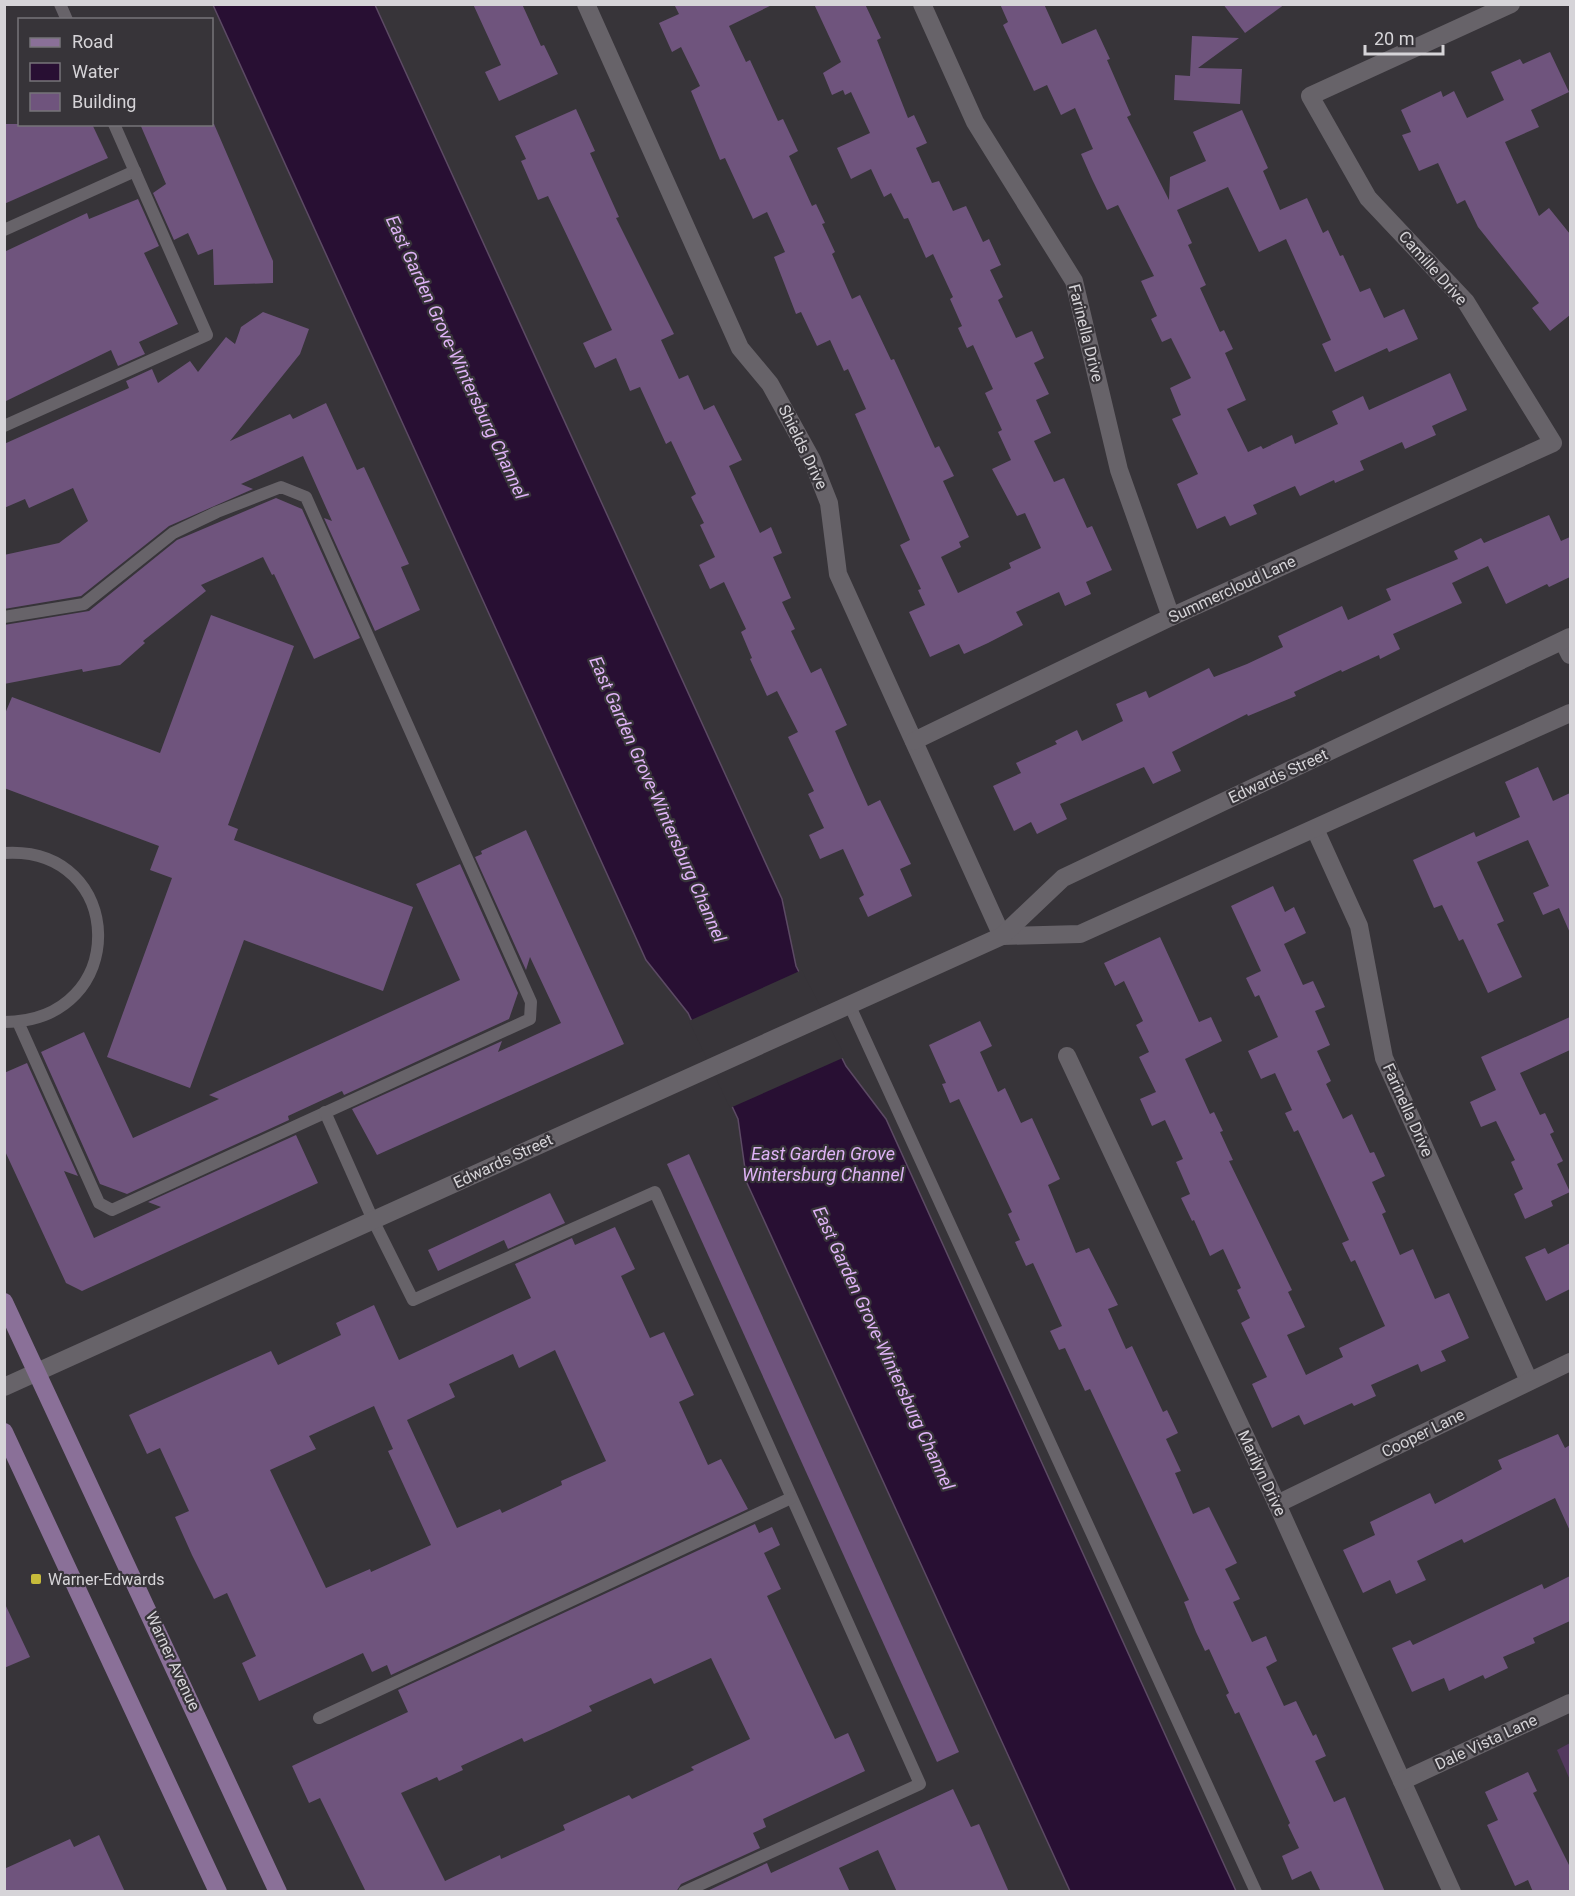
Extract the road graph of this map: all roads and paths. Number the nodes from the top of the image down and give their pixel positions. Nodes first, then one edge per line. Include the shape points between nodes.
1 (60, 4) edge
2 (586, 4) edge
3 (922, 4) edge
4 (1511, 4) edge
5 (66, 18) edge
6 (115, 126) edge
7 (135, 171) junction
8 (4, 230) edge
9 (4, 426) edge
10 (1553, 443) joint
11 (4, 617) edge
12 (1171, 617) junction
13 (1568, 644) edge
14 (1570, 713) edge
15 (914, 741) junction
16 (1316, 829) junction
17 (4, 853) edge
18 (1002, 936) junction
19 (843, 1007) junction
20 (4, 1022) edge
21 (18, 1022) junction
22 (1067, 1056) dead end
23 (325, 1112) junction
24 (373, 1220) junction
25 (4, 1302) edge
26 (1570, 1362) edge
27 (37, 1373) junction
28 (1529, 1381) junction
29 (4, 1387) edge
30 (4, 1432) edge
31 (791, 1498) junction
32 (1277, 1504) junction
33 (1570, 1703) edge
34 (319, 1718) dead end
35 (1402, 1781) junction
36 (206, 1866) junction
37 (218, 1892) edge
38 (230, 1892) edge
39 (278, 1892) edge
40 (684, 1892) edge
41 (1256, 1892) edge
42 (1452, 1892) edge

1 - 5 lane
2 - 15 street, Shields Drive via 740,348 771,384 812,460 829,503 838,574
3 - 12 street, Farinella Drive via 975,122 1074,281 1119,470
4 - 10 street, Camille Drive via 1310,96 1368,198 1466,302
6 - 7 lane
7 - 8 lane
7 - 9 lane via 207,335
10 - 12 street, Summercloud Lane
11 - 23 lane via 84,604 173,533 217,512 281,488 306,497 531,1002 530,1019
12 - 15 street, Summercloud Lane
13 - 18 street, Edwards Street via 1063,878
14 - 16 street, Edwards Street
15 - 18 street, Shields Drive
16 - 18 street, Edwards Street via 1080,934
16 - 28 street, Farinella Drive via 1359,926 1384,1058
17 - 21 lane via 22,852 50,859 73,875 90,897 99,924 98,953 88,979 76,994 46,1016
18 - 19 street, Edwards Street
19 - 24 street, Edwards Street
19 - 41 lane
20 - 21 lane
21 - 23 lane via 99,1203 112,1210
22 - 32 street, Marilyn Drive
23 - 24 lane
24 - 27 street, Edwards Street
24 - 31 lane via 413,1300 655,1192
25 - 27 main road, Warner Avenue
26 - 28 street, Cooper Lane
27 - 29 street, Edwards Street
27 - 39 main road, Warner Avenue
28 - 32 street, Cooper Lane
30 - 36 main road
31 - 34 lane
31 - 40 lane via 920,1784
32 - 35 street, Marilyn Drive
33 - 35 street, Dale Vista Lane
35 - 42 street, Marilyn Drive
36 - 37 main road
36 - 38 main road

